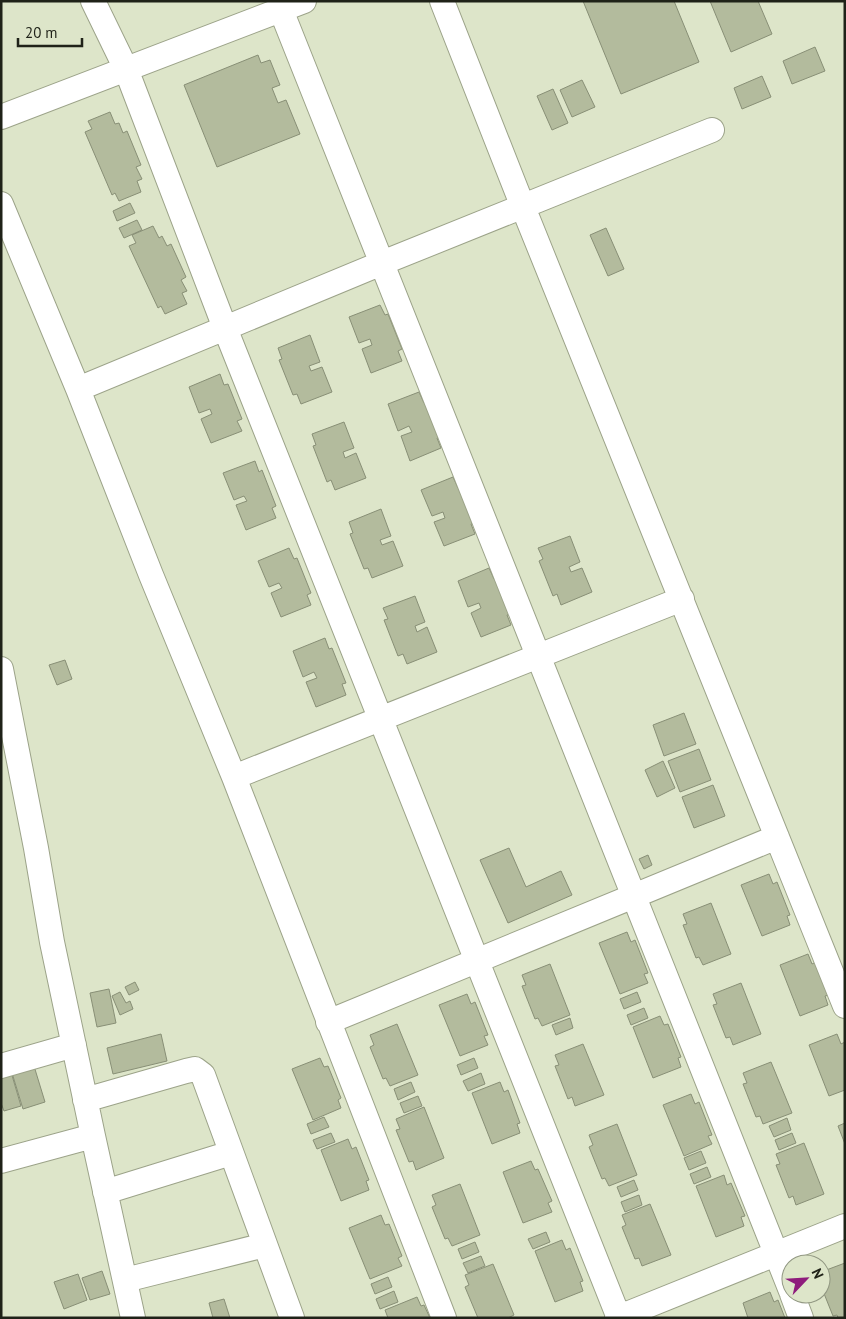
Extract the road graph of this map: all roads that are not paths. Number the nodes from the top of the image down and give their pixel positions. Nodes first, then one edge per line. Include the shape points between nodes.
1 (93, 1) edge
2 (304, 1) edge
3 (442, 1) edge
4 (281, 10) junction
5 (126, 69) junction
6 (1, 118) edge
7 (712, 130) dead end
8 (1, 204) edge
9 (523, 207) junction
10 (382, 263) junction
11 (225, 328) junction
12 (78, 389) junction
13 (682, 599) junction
14 (538, 656) junction
15 (1, 669) edge
16 (380, 720) junction
17 (234, 777) junction
18 (777, 836) junction
19 (633, 896) junction
20 (476, 961) junction
21 (845, 1006) edge
22 (328, 1022) junction
23 (74, 1045) junction
24 (1, 1066) edge
25 (85, 1100) junction
26 (93, 1136) junction
27 (231, 1153) junction
28 (1, 1161) edge
29 (106, 1192) junction
30 (845, 1226) edge
31 (265, 1245) junction
32 (776, 1254) junction
33 (781, 1266) edge
34 (125, 1280) junction
35 (796, 1304) edge
36 (133, 1318) edge
37 (292, 1318) edge
38 (444, 1318) edge
39 (618, 1318) edge
40 (801, 1318) edge

1 - 5 street
2 - 4 street
3 - 9 street
4 - 5 street
4 - 10 street
5 - 6 street
5 - 11 street
7 - 9 street
8 - 12 street
9 - 10 street
9 - 13 street
10 - 11 street
10 - 14 street
11 - 12 street
11 - 16 street
12 - 17 street
13 - 14 street
13 - 18 street
14 - 16 street
14 - 19 street
15 - 23 street
16 - 17 street
16 - 20 street
17 - 22 street
18 - 19 street
18 - 21 street
19 - 20 street
19 - 32 street
20 - 22 street
20 - 39 street
22 - 38 street
23 - 24 street
23 - 25 street
25 - 26 street
25 - 27 street via 195,1069 203,1076
26 - 28 street
26 - 29 street
27 - 29 street
27 - 31 street
29 - 34 street
30 - 32 street
31 - 34 street
31 - 37 street
32 - 33 street
32 - 39 street
34 - 36 street
35 - 40 street

